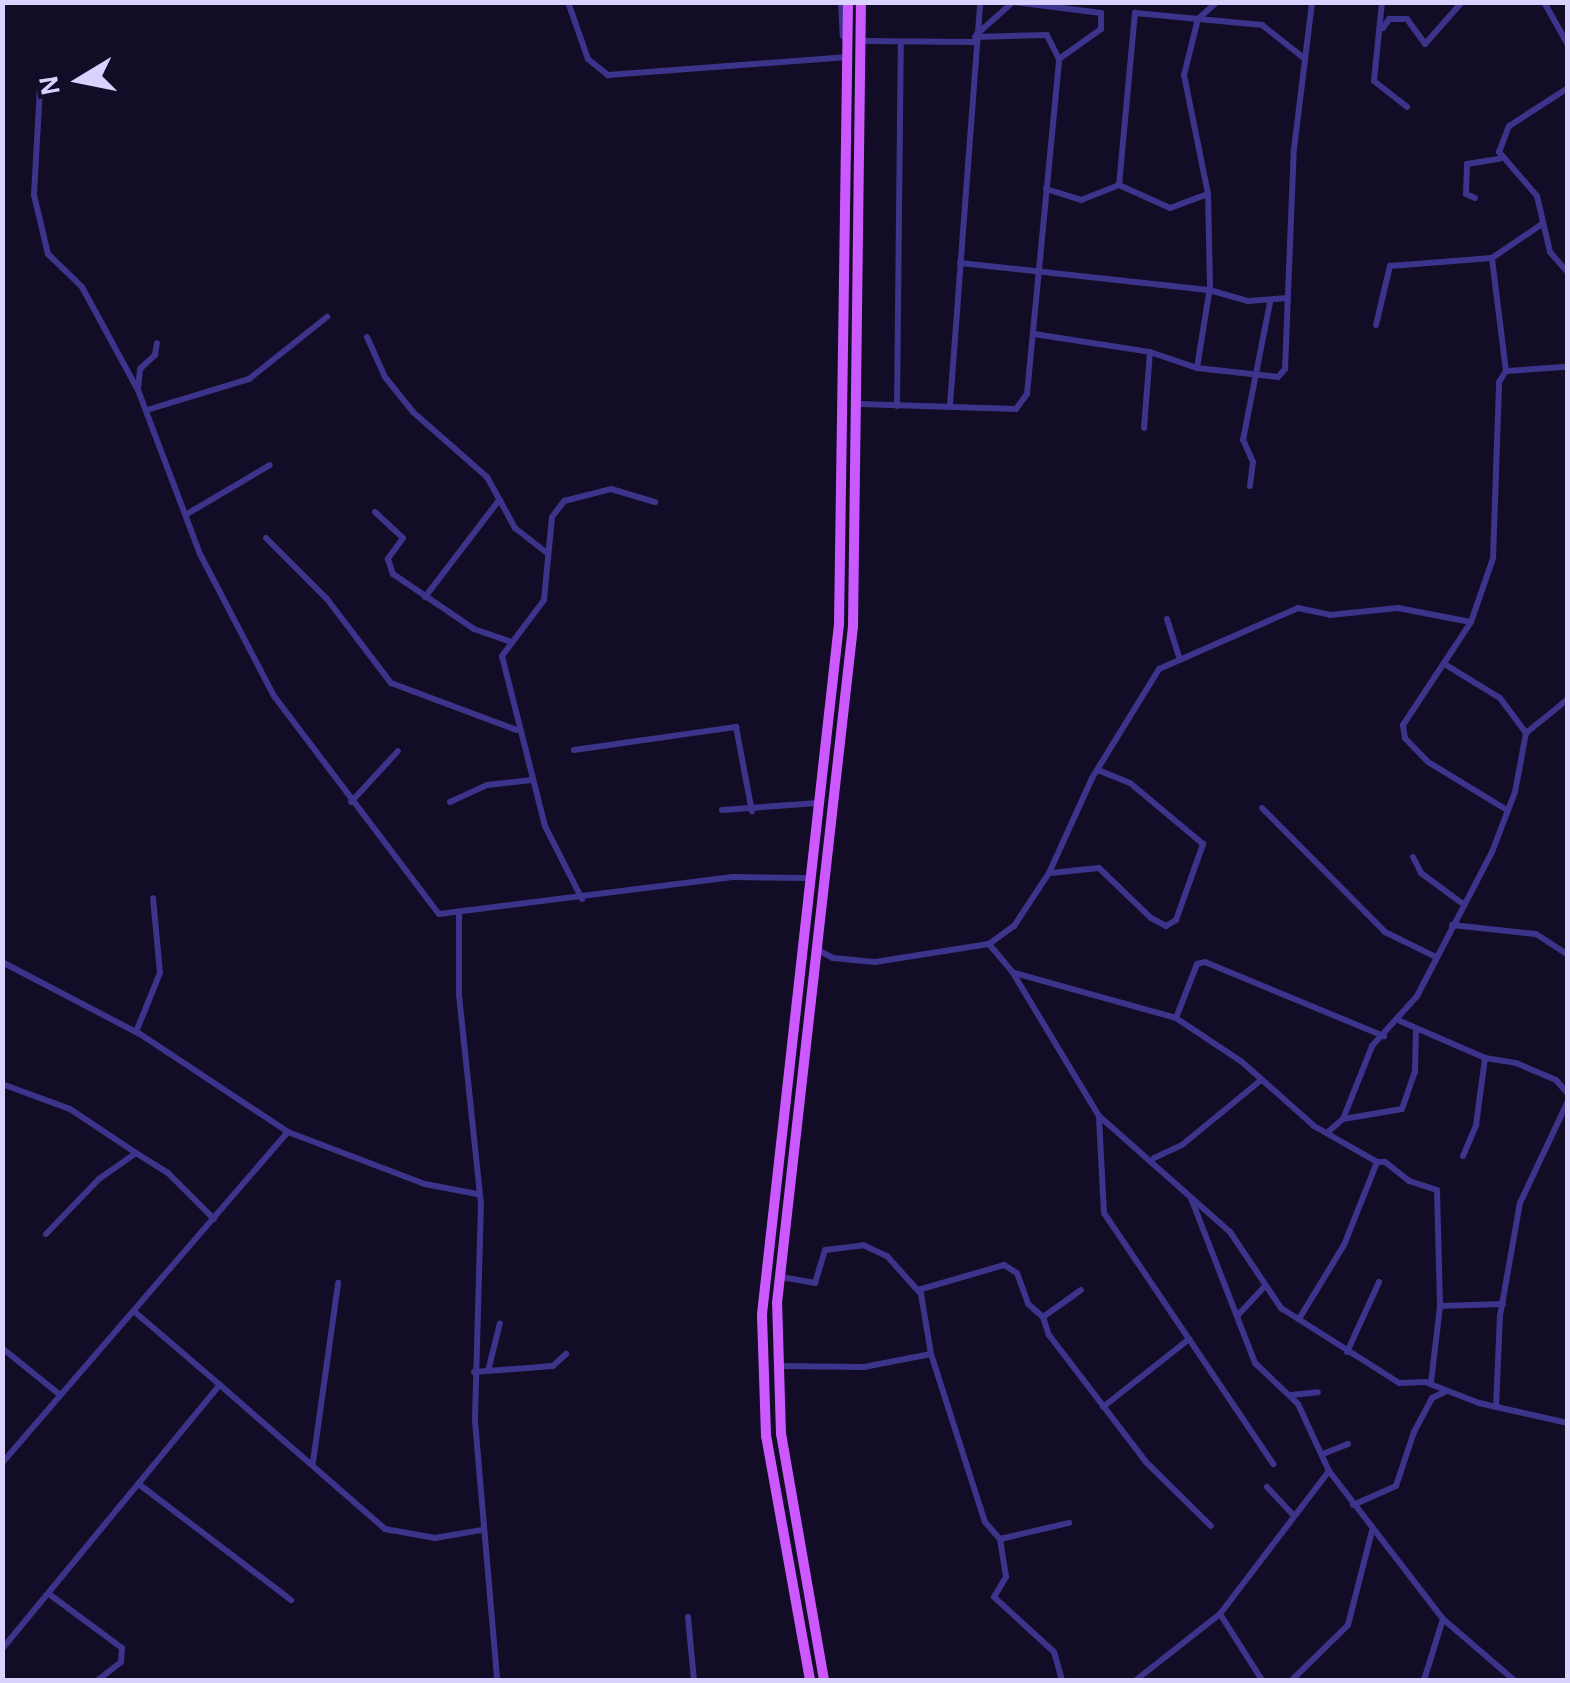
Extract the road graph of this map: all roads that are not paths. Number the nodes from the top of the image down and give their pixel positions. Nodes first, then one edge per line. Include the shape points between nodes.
1 (568, 2) edge
2 (844, 2) edge
3 (861, 2) edge
4 (980, 2) edge
5 (1014, 2) edge
6 (1217, 2) edge
7 (1312, 2) edge
8 (1382, 2) edge
9 (1462, 2) edge
10 (1544, 2) edge
11 (1198, 18) junction
12 (1382, 30) junction
13 (974, 39) junction
14 (862, 41) junction
15 (901, 42) junction
16 (1568, 44) edge
17 (847, 57) junction
18 (1304, 58) junction
19 (1059, 59) junction
20 (40, 87) dead end
21 (1568, 88) edge
22 (1407, 107) dead end
23 (1500, 158) junction
24 (1119, 185) junction
25 (1046, 189) junction
26 (1208, 194) junction
27 (1474, 198) dead end
28 (847, 218) junction
29 (861, 219) junction
30 (1542, 224) junction
31 (1492, 258) junction
32 (1566, 261) edge
33 (960, 263) junction
34 (1044, 272) junction
35 (1568, 273) edge
36 (1209, 290) junction
37 (1288, 298) junction
38 (1270, 302) junction
39 (327, 317) dead end
40 (1376, 324) dead end
41 (1034, 334) junction
42 (368, 337) dead end
43 (157, 342) dead end
44 (1150, 352) junction
45 (1566, 364) edge
46 (1197, 368) junction
47 (1506, 371) junction
48 (1252, 376) junction
49 (1568, 386) edge
50 (138, 390) junction
51 (860, 404) junction
52 (950, 405) junction
53 (897, 406) junction
54 (147, 410) junction
55 (1144, 428) dead end
56 (270, 465) dead end
57 (1250, 486) dead end
58 (500, 499) junction
59 (655, 502) dead end
60 (375, 512) dead end
61 (187, 514) junction
62 (266, 538) dead end
63 (548, 554) junction
64 (425, 597) junction
65 (1167, 619) dead end
66 (1471, 622) junction
67 (510, 641) junction
68 (1180, 660) junction
69 (1446, 664) junction
70 (1568, 699) edge
71 (518, 730) junction
72 (1526, 734) junction
73 (574, 750) dead end
74 (398, 751) dead end
75 (1097, 770) junction
76 (532, 780) junction
77 (351, 802) junction
78 (450, 802) dead end
79 (818, 803) junction
80 (1262, 808) dead end
81 (722, 810) dead end
82 (1507, 810) junction
83 (752, 812) junction
84 (1414, 857) dead end
85 (1050, 873) junction
86 (808, 878) junction
87 (153, 898) dead end
88 (582, 899) junction
89 (1463, 904) junction
90 (459, 915) junction
91 (1452, 925) junction
92 (989, 944) junction
93 (818, 950) junction
94 (1568, 955) edge
95 (1436, 957) junction
96 (2, 962) edge
97 (1014, 972) junction
98 (1176, 1018) junction
99 (1400, 1021) junction
100 (1416, 1030) junction
101 (136, 1032) junction
102 (1384, 1036) junction
103 (1485, 1058) junction
104 (1261, 1080) junction
105 (2, 1084) edge
106 (1568, 1097) edge
107 (1099, 1116) junction
108 (1342, 1119) junction
109 (1329, 1130) junction
110 (288, 1132) junction
111 (136, 1153) junction
112 (1462, 1156) dead end
113 (1152, 1158) junction
114 (1377, 1162) junction
115 (477, 1194) junction
116 (1190, 1197) junction
117 (214, 1219) junction
118 (46, 1234) dead end
119 (779, 1277) junction
120 (1379, 1282) dead end
121 (338, 1283) dead end
122 (1265, 1286) junction
123 (918, 1290) junction
124 (1081, 1290) dead end
125 (763, 1301) junction
126 (778, 1303) junction
127 (1503, 1304) junction
128 (1440, 1306) junction
129 (136, 1312) junction
130 (1238, 1316) junction
131 (1044, 1317) junction
132 (1299, 1318) junction
133 (500, 1323) dead end
134 (1189, 1338) junction
135 (1196, 1347) junction
136 (2, 1348) edge
137 (1183, 1348) junction
138 (1347, 1352) junction
139 (566, 1354) dead end
140 (931, 1354) junction
141 (778, 1366) junction
142 (488, 1371) junction
143 (474, 1372) junction
144 (1431, 1384) junction
145 (220, 1385) junction
146 (1318, 1392) dead end
147 (1445, 1392) junction
148 (59, 1394) junction
149 (1290, 1395) junction
150 (1496, 1407) junction
151 (1103, 1408) junction
152 (1568, 1423) edge
153 (1348, 1444) dead end
154 (1324, 1454) junction
155 (2, 1463) edge
156 (313, 1463) junction
157 (1273, 1464) dead end
158 (1329, 1471) junction
159 (140, 1485) junction
160 (1267, 1486) dead end
161 (1353, 1504) junction
162 (1292, 1514) junction
163 (1069, 1523) dead end
164 (1211, 1526) dead end
165 (482, 1530) junction
166 (1372, 1530) junction
167 (1000, 1538) junction
168 (49, 1594) junction
169 (292, 1600) dead end
170 (1220, 1614) junction
171 (688, 1617) dead end
172 (1443, 1619) junction
173 (2, 1649) edge
174 (98, 1680) edge
175 (497, 1680) edge
176 (694, 1680) edge
177 (810, 1680) edge
178 (824, 1680) edge
179 (1062, 1680) edge
180 (1136, 1680) edge
181 (1262, 1680) edge
182 (1292, 1680) edge
183 (1424, 1680) edge
184 (1513, 1680) edge

1 - 17 street via 588,59 608,75
2 - 17 main road
3 - 14 main road
4 - 13 street
5 - 13 street
5 - 19 street via 1100,13 1101,28
6 - 11 street
7 - 18 street
8 - 12 street
9 - 12 street via 1425,44 1407,19 1389,19
10 - 16 street
11 - 18 street via 1262,25
11 - 24 street via 1134,13
11 - 26 street via 1184,99 1204,153
12 - 22 street via 1374,81
13 - 15 street
13 - 19 street via 1047,35
13 - 33 street
14 - 15 street
14 - 29 main road
15 - 53 street
17 - 28 main road
18 - 37 street
19 - 25 street
20 - 50 street via 36,224 48,254 82,287
21 - 23 street via 1501,134
23 - 27 street via 1468,164 1466,194
23 - 30 street via 1533,189
24 - 25 street via 1081,200
24 - 26 street via 1170,208
25 - 34 street
26 - 36 street
28 - 29 main road
28 - 79 main road via 840,624
29 - 51 main road
30 - 31 street
30 - 32 street via 1550,252
31 - 40 street via 1390,266
31 - 47 street
32 - 35 street
33 - 34 street
33 - 52 street
34 - 36 street
34 - 41 street
36 - 38 street
36 - 46 street
37 - 38 street
37 - 48 street via 1285,369 1278,377
38 - 48 street
39 - 54 street via 249,379
41 - 44 street
41 - 52 street via 1028,394 1016,408
42 - 58 street via 386,377 413,412 487,477
43 - 50 street via 155,355 140,369
44 - 46 street
44 - 55 street
45 - 47 street
45 - 49 street
46 - 48 street
47 - 66 street via 1493,439 1493,558
48 - 57 street via 1243,440 1253,462
50 - 54 street
51 - 53 street
51 - 93 main road via 852,626
52 - 53 street
54 - 61 street
56 - 61 street
58 - 63 street via 515,528
58 - 64 street
59 - 63 street via 611,489 573,495 552,517
60 - 64 street via 403,538 387,565
61 - 77 street via 200,554 274,696
62 - 71 street via 327,599 391,683
63 - 67 street via 544,600
64 - 67 street via 474,629
65 - 68 street
66 - 68 street via 1398,608 1330,615 1298,608
66 - 69 street
67 - 71 street via 502,670
68 - 75 street via 1148,680
69 - 72 street via 1500,698
69 - 82 street via 1409,712 1404,738 1428,762
70 - 72 street
71 - 76 street
72 - 82 street
73 - 83 street via 736,727
74 - 77 street
75 - 85 street
75 - 85 street via 1130,783 1203,844 1176,920 1166,926 1151,918 1098,868
76 - 78 street via 487,785
76 - 88 street via 563,871
77 - 90 street via 439,914
79 - 83 street
79 - 86 main road
80 - 95 street via 1386,932
81 - 83 street
82 - 89 street
84 - 89 street via 1421,872
85 - 92 street via 1014,926
86 - 88 street via 733,877
86 - 125 main road
87 - 101 street via 160,972
88 - 90 street
89 - 91 street
90 - 115 street
91 - 94 street via 1536,934
91 - 95 street
92 - 93 street via 875,962
92 - 97 street
93 - 119 main road
95 - 99 street
96 - 101 street
97 - 98 street via 1148,1016
97 - 107 street
98 - 102 street via 1191,976 1205,962
98 - 104 street
99 - 100 street
99 - 102 street
100 - 103 street
100 - 108 street via 1415,1072 1402,1109
101 - 110 street
102 - 108 street via 1365,1059
103 - 106 street via 1529,1069
103 - 112 street via 1476,1125
104 - 109 street via 1314,1126
104 - 113 street via 1182,1145
105 - 111 street via 70,1109
106 - 127 street via 1520,1203
107 - 113 street
107 - 134 street via 1104,1213
108 - 109 street
109 - 114 street
110 - 115 street via 425,1184
110 - 117 street
111 - 117 street
111 - 118 street via 99,1178
113 - 116 street
114 - 128 street via 1437,1190
114 - 132 street via 1344,1245
115 - 143 street
116 - 122 street via 1230,1232
116 - 130 street
117 - 129 street
119 - 123 street via 815,1284 825,1250 863,1245 887,1256
119 - 126 main road
120 - 138 street
121 - 156 street
122 - 130 street
122 - 132 street
123 - 131 street via 1004,1266 1017,1273 1028,1304
123 - 140 street
124 - 131 street
125 - 126 main road
125 - 177 main road via 766,1436
126 - 141 main road
127 - 128 street
127 - 150 street
128 - 144 street
129 - 145 street
129 - 148 street
130 - 149 street via 1255,1363
131 - 151 street via 1076,1376
132 - 138 street
133 - 142 street
134 - 135 street
134 - 137 street
135 - 137 street
135 - 157 street
136 - 148 street
137 - 151 street
138 - 144 street via 1399,1384
139 - 142 street via 553,1366
140 - 141 street via 864,1367
140 - 167 street via 985,1522
141 - 178 main road via 781,1434
142 - 143 street
143 - 165 street
144 - 147 street
145 - 156 street
145 - 159 street
146 - 149 street
147 - 150 street
147 - 161 street via 1432,1398 1414,1432 1396,1486
148 - 155 street
149 - 154 street
150 - 152 street
151 - 164 street
153 - 154 street
154 - 158 street
156 - 165 street via 395,1534 435,1538
158 - 161 street
158 - 162 street
159 - 168 street
159 - 169 street
160 - 162 street
161 - 166 street
162 - 170 street
163 - 167 street
165 - 175 street
166 - 172 street via 1397,1552
166 - 182 street via 1348,1624
167 - 179 street via 1006,1577 994,1597 1054,1652
168 - 173 street
168 - 174 street via 122,1648 121,1662
170 - 180 street
170 - 181 street
171 - 176 street
172 - 183 street
172 - 184 street

